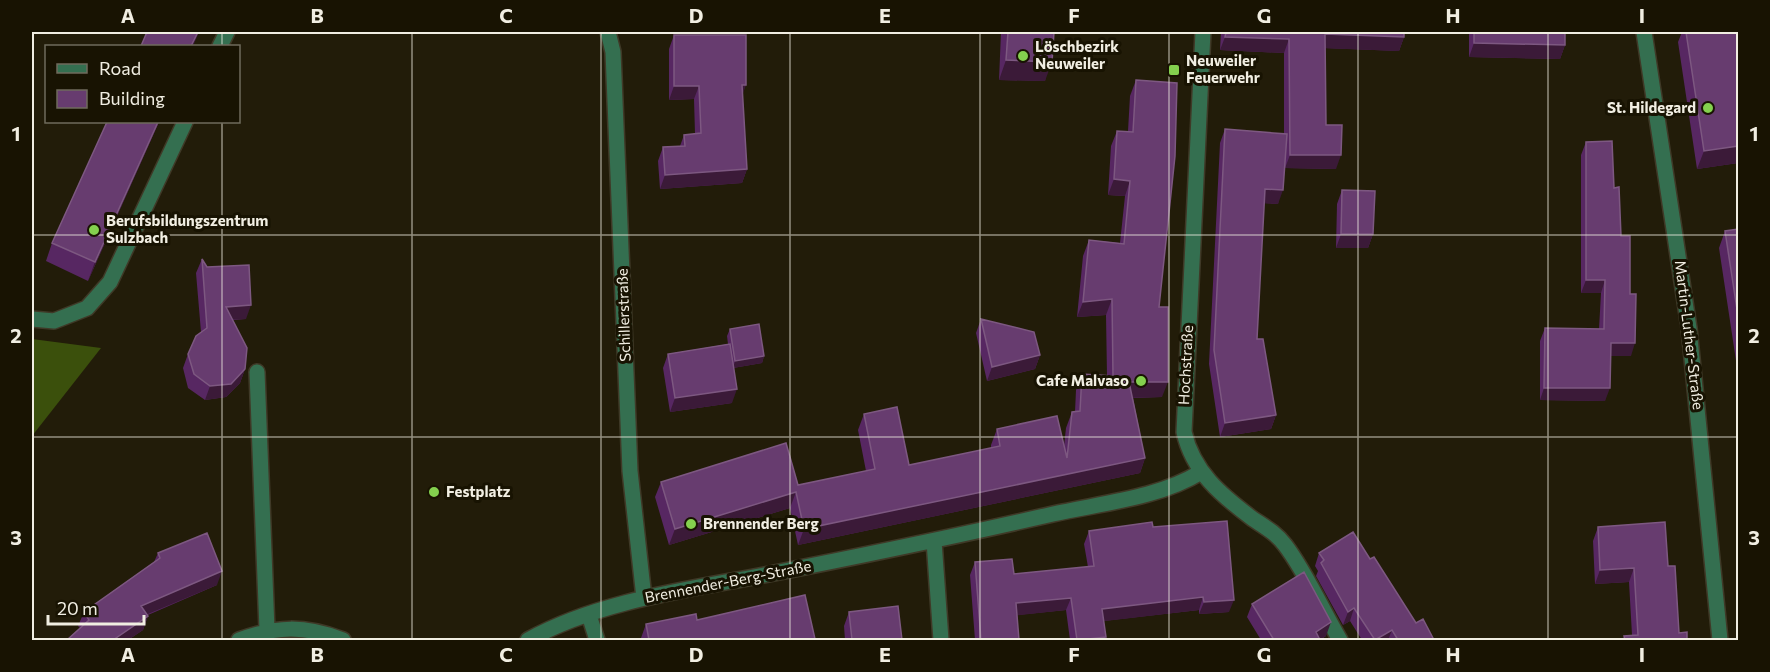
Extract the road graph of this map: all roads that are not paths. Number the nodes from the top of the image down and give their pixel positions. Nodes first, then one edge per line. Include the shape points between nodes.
1 (608, 32) edge
2 (1203, 32) edge
3 (1644, 32) edge
4 (185, 123) edge
5 (32, 319) edge
6 (257, 372) dead end
7 (1201, 472) junction
8 (934, 541) junction
9 (644, 598) junction
10 (589, 615) junction
11 (267, 630) junction
12 (239, 640) edge
13 (343, 640) edge
14 (528, 640) edge
15 (597, 640) edge
16 (941, 640) edge
17 (1340, 640) edge
18 (1720, 640) edge

1 - 9 street, Schillerstraße via 613,64 630,471
2 - 7 street, Hochstraße via 1184,432 1188,451
3 - 18 street, Martin-Luther-Straße via 1689,328
4 - 5 street via 110,282 87,308 54,321
6 - 11 street
7 - 8 street, Brennender-Berg-Straße via 1183,483 1141,494
7 - 17 street, Hochstraße via 1218,491 1273,531 1286,546
8 - 9 street, Brennender-Berg-Straße
8 - 16 street
9 - 10 street, Brennender-Berg-Straße
10 - 14 street, Brennender-Berg-Straße via 556,625
10 - 15 street
11 - 12 street
11 - 13 street via 299,628

